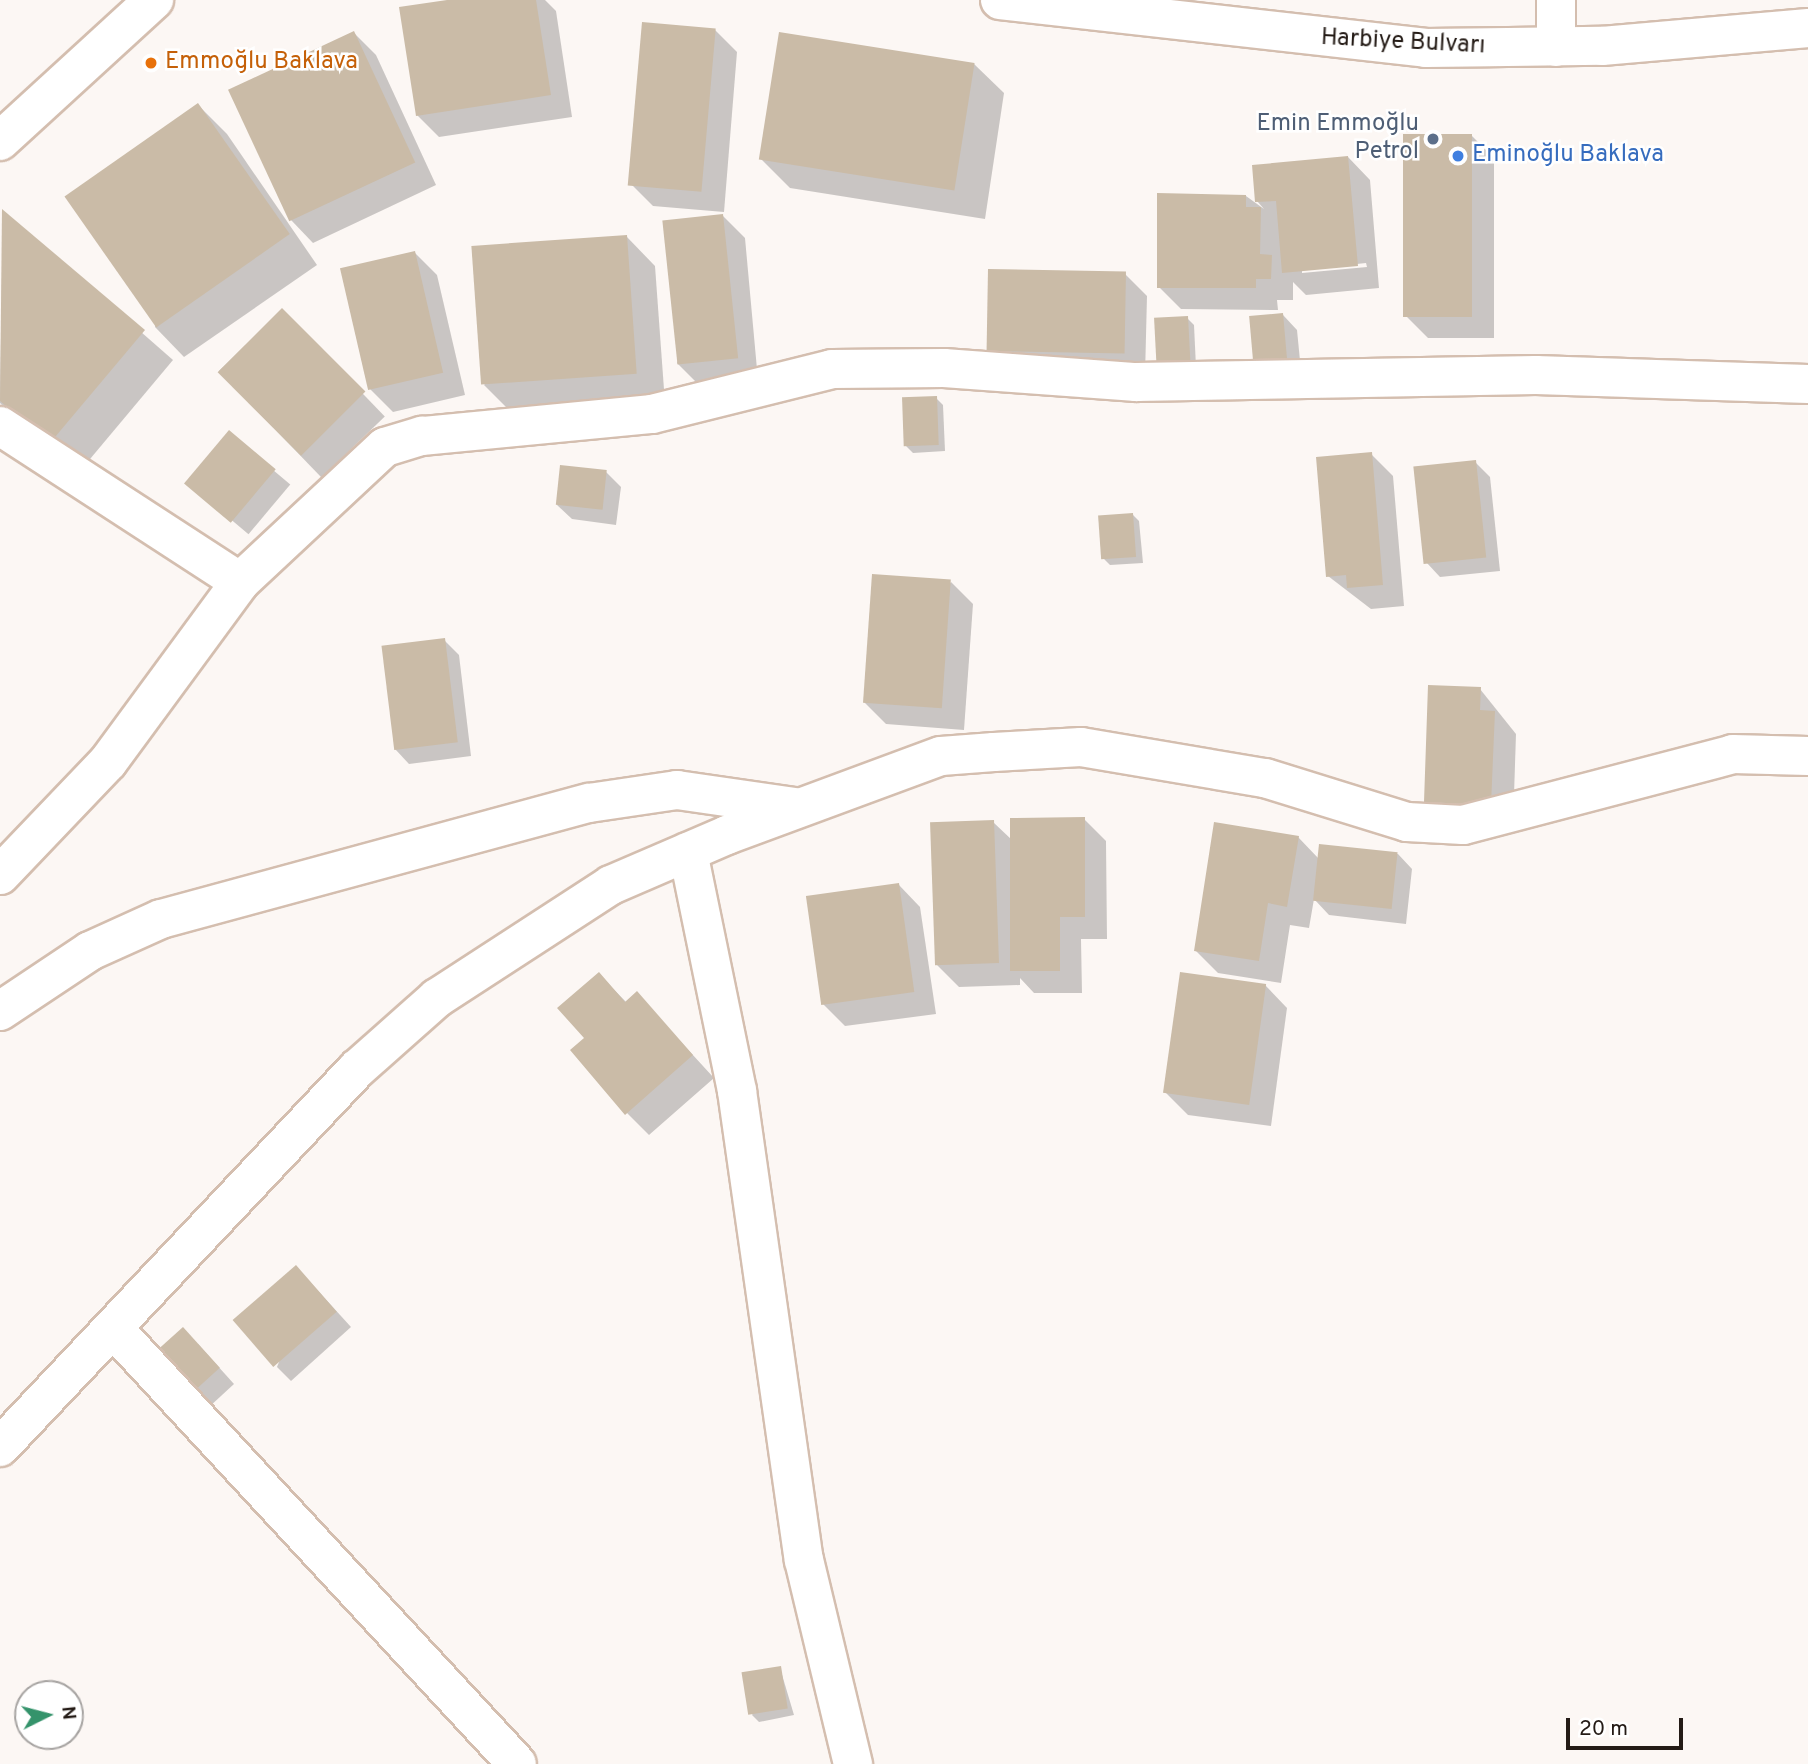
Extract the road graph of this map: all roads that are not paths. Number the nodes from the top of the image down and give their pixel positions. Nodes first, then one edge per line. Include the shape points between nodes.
1 (154, 0) edge
2 (1000, 0) edge
3 (1556, 0) edge
4 (1808, 28) edge
5 (1556, 47) junction
6 (0, 141) edge
7 (1808, 384) edge
8 (0, 426) edge
9 (240, 582) junction
10 (1808, 756) edge
11 (800, 808) junction
12 (688, 852) junction
13 (0, 876) edge
14 (0, 1011) edge
15 (113, 1328) junction
16 (0, 1447) edge
17 (517, 1764) edge
18 (853, 1764) edge

1 - 6 main road
2 - 5 main road, Harbiye Bulvarı via 1330,41
3 - 5 main road
4 - 5 main road, Harbiye Bulvarı
7 - 9 main road via 1536,375 1136,382 944,368 832,369 652,414 488,425 385,447
8 - 9 main road
9 - 13 main road via 108,762
10 - 11 main road via 1733,754 1463,825 1407,822 1265,778 1081,747 941,757
11 - 12 main road
11 - 14 main road via 677,790 589,803 161,919 90,951
12 - 15 main road via 611,884 437,998 357,1069
12 - 18 main road via 737,1091 804,1560
15 - 16 main road
15 - 17 main road

